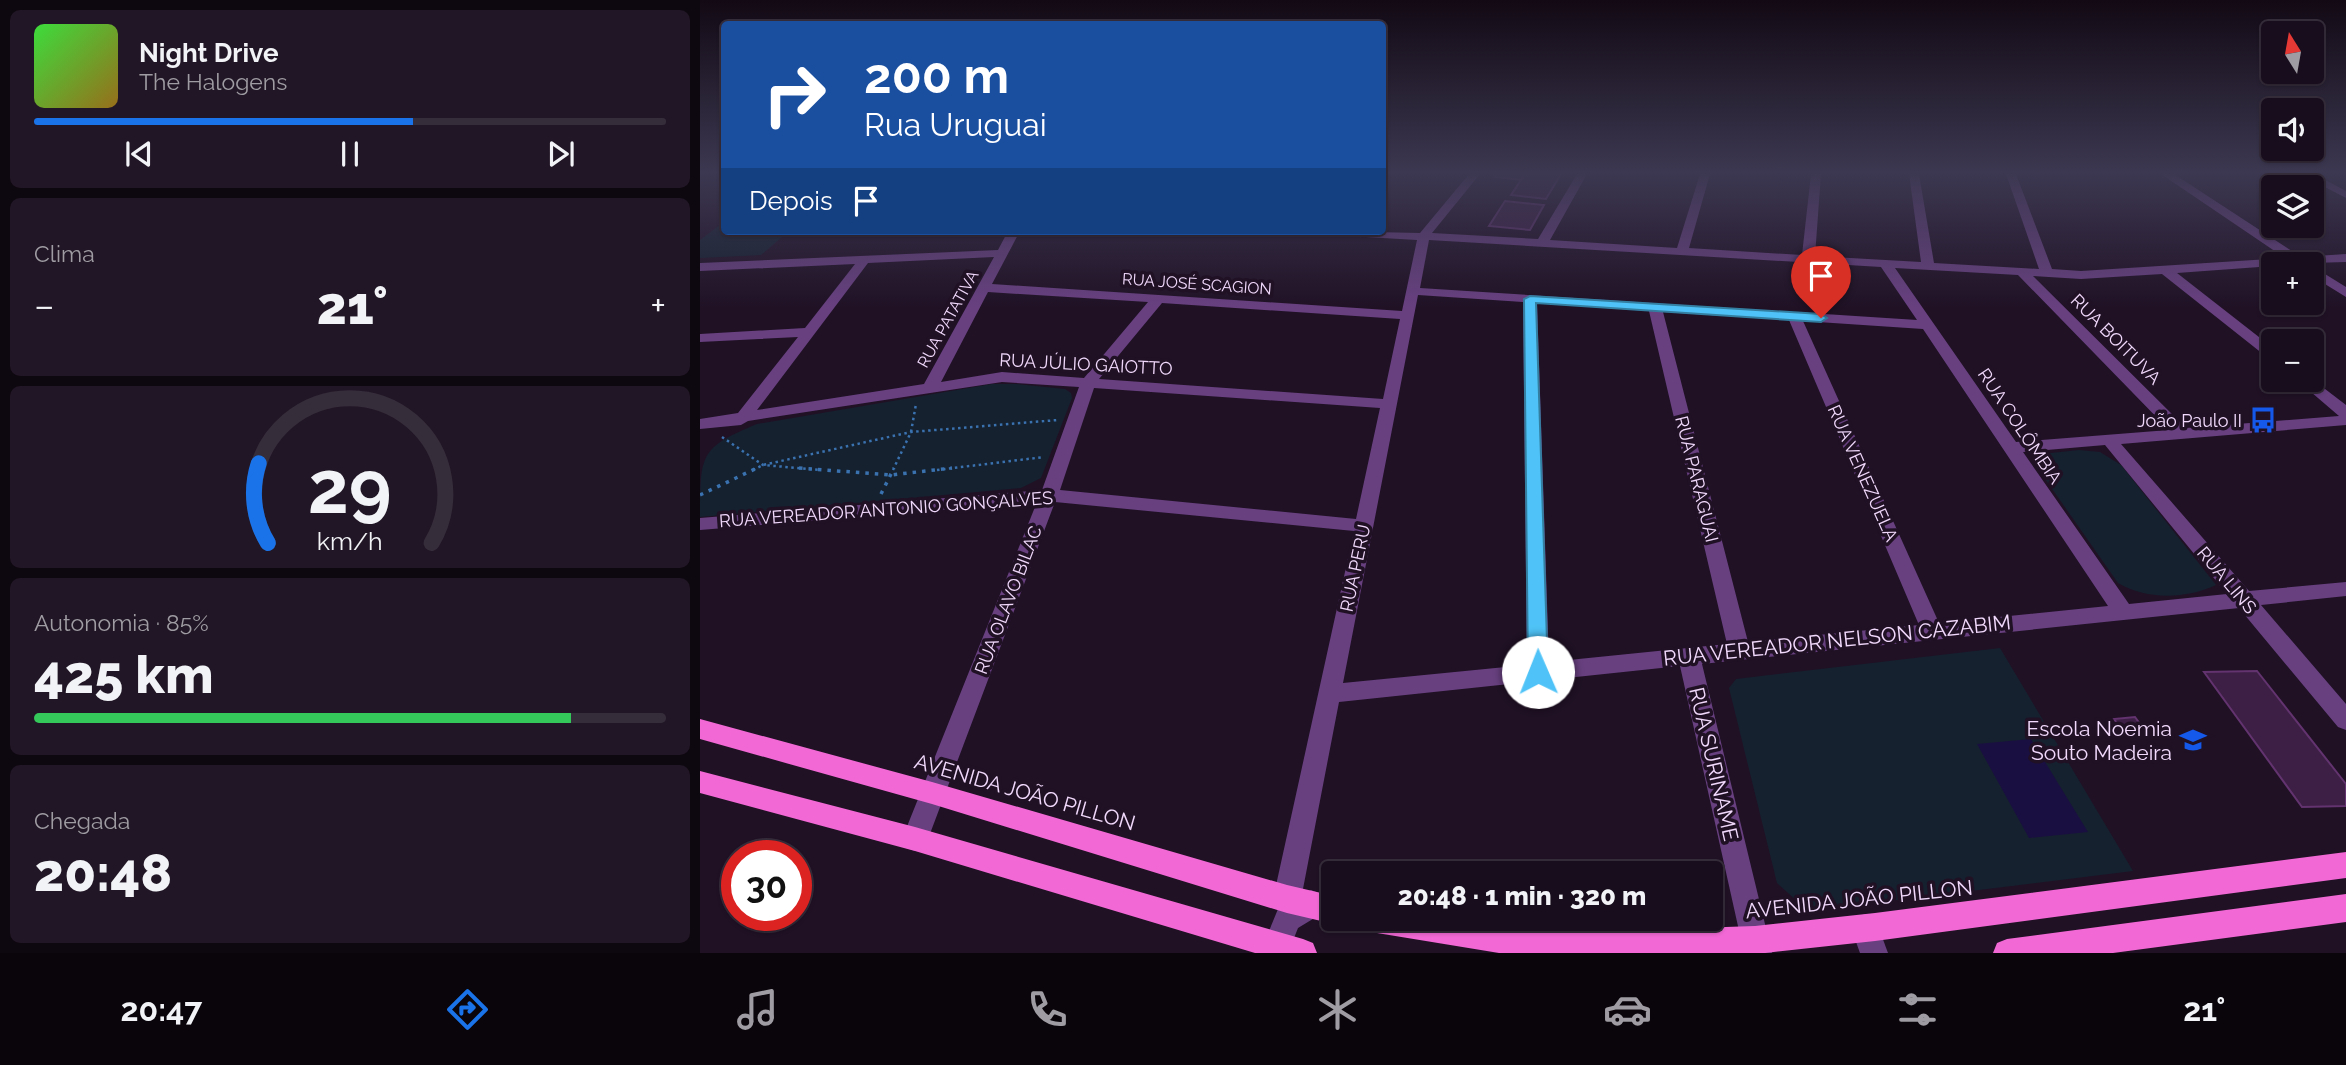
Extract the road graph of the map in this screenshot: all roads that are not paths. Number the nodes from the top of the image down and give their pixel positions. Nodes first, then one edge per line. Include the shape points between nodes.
1 (1438, 218) edge
2 (1556, 218) edge
3 (1692, 218) edge
4 (1812, 218) edge
5 (1921, 218) edge
6 (2027, 218) edge
7 (2233, 218) edge
8 (1386, 234) edge
9 (1012, 235) edge
10 (1424, 236) junction
11 (1542, 243) junction
12 (1682, 251) junction
13 (2284, 252) edge
14 (1003, 253) junction
15 (2346, 258) edge
16 (865, 259) junction
17 (1808, 259) junction
18 (2324, 260) edge
19 (1885, 263) junction
20 (2261, 265) edge
21 (1928, 266) junction
22 (700, 267) edge
23 (2167, 271) junction
24 (2022, 272) junction
25 (2047, 273) junction
26 (2324, 278) edge
27 (985, 288) junction
28 (1412, 291) junction
29 (2346, 293) edge
30 (1158, 299) junction
31 (1530, 299) junction
32 (1655, 307) junction
33 (1407, 315) junction
34 (1794, 316) junction
35 (1927, 325) junction
36 (808, 332) junction
37 (700, 338) edge
38 (2261, 345) edge
39 (1088, 383) junction
40 (925, 387) junction
41 (2319, 392) edge
42 (1389, 404) junction
43 (2346, 413) edge
44 (741, 420) junction
45 (2346, 420) edge
46 (705, 429) edge
47 (2182, 434) junction
48 (2109, 440) junction
49 (2011, 448) junction
50 (1049, 495) junction
51 (700, 524) edge
52 (1364, 526) junction
53 (2346, 589) edge
54 (2243, 599) junction
55 (2123, 611) junction
56 (1932, 630) junction
57 (1739, 651) junction
58 (1689, 656) junction
59 (1538, 672) junction
60 (1329, 694) junction
61 (2346, 720) edge
62 (700, 729) edge
63 (700, 782) edge
64 (932, 793) junction
65 (915, 839) junction
66 (2346, 865) edge
67 (1311, 904) edge
68 (2346, 908) edge
69 (1450, 931) edge
70 (1869, 941) edge
71 (1756, 946) edge
72 (1285, 951) edge
73 (2007, 953) edge

1 - 10 street
2 - 11 street
3 - 12 street
4 - 17 street
5 - 21 street
6 - 25 street
7 - 13 street
8 - 10 street
9 - 14 street, RUA PATATIVA
10 - 11 street
10 - 28 street, RUA PERU
11 - 12 street
12 - 17 street
14 - 16 street
14 - 27 street, RUA PATATIVA
15 - 18 street
16 - 22 street
16 - 36 street
17 - 19 street
19 - 21 street
19 - 35 street, RUA COLÔMBIA
20 - 23 street
21 - 24 street
23 - 25 street
23 - 38 street
24 - 25 street
24 - 47 street, RUA BOITUVA
26 - 29 street
27 - 30 street, RUA JOSÉ SCAGION
27 - 40 street, RUA PATATIVA
28 - 31 street
28 - 33 street, RUA PERU
30 - 33 street, RUA JOSÉ SCAGION
30 - 39 street, RUA OLAVO BILAC
31 - 32 street
31 - 59 street
32 - 34 street
32 - 57 street, RUA PARAGUAI
33 - 42 street, RUA PERU
34 - 35 street
34 - 56 street, RUA VENEZUELA
35 - 49 street, RUA COLÔMBIA
36 - 37 street
36 - 44 street
39 - 40 street, RUA JÚLIO GAIOTTO via 1002,377
39 - 42 street, RUA JÚLIO GAIOTTO
39 - 50 street, RUA OLAVO BILAC
40 - 44 street, RUA JÚLIO GAIOTTO
41 - 43 street
42 - 52 street, RUA PERU
44 - 46 street, RUA JÚLIO GAIOTTO
45 - 47 street
47 - 48 street
48 - 49 street
48 - 54 street, RUA LINS
49 - 55 street, RUA COLÔMBIA
50 - 51 street, RUA VEREADOR ANTONIO GONÇALVES
50 - 52 street, RUA VEREADOR ANTONIO GONÇALVES
50 - 64 street, RUA OLAVO BILAC
52 - 60 street, RUA PERU
53 - 54 street, RUA VEREADOR NELSON CAZABIM
54 - 55 street, RUA VEREADOR NELSON CAZABIM
54 - 61 street, RUA LINS
55 - 56 street, RUA VEREADOR NELSON CAZABIM
56 - 57 street, RUA VEREADOR NELSON CAZABIM
57 - 58 street, RUA VEREADOR NELSON CAZABIM
58 - 59 street, RUA VEREADOR NELSON CAZABIM
58 - 71 street, RUA SURINAME
59 - 60 street, RUA VEREADOR NELSON CAZABIM
60 - 67 street, RUA PERU
62 - 64 main road, AVENIDA JOÃO PILLON
63 - 65 main road
64 - 65 street, RUA OLAVO BILAC
64 - 67 main road, AVENIDA JOÃO PILLON
65 - 72 main road
66 - 70 main road, AVENIDA JOÃO PILLON
67 - 72 street via 1288,918
68 - 73 main road
69 - 71 main road, AVENIDA JOÃO PILLON via 1548,947
70 - 71 main road, AVENIDA JOÃO PILLON

